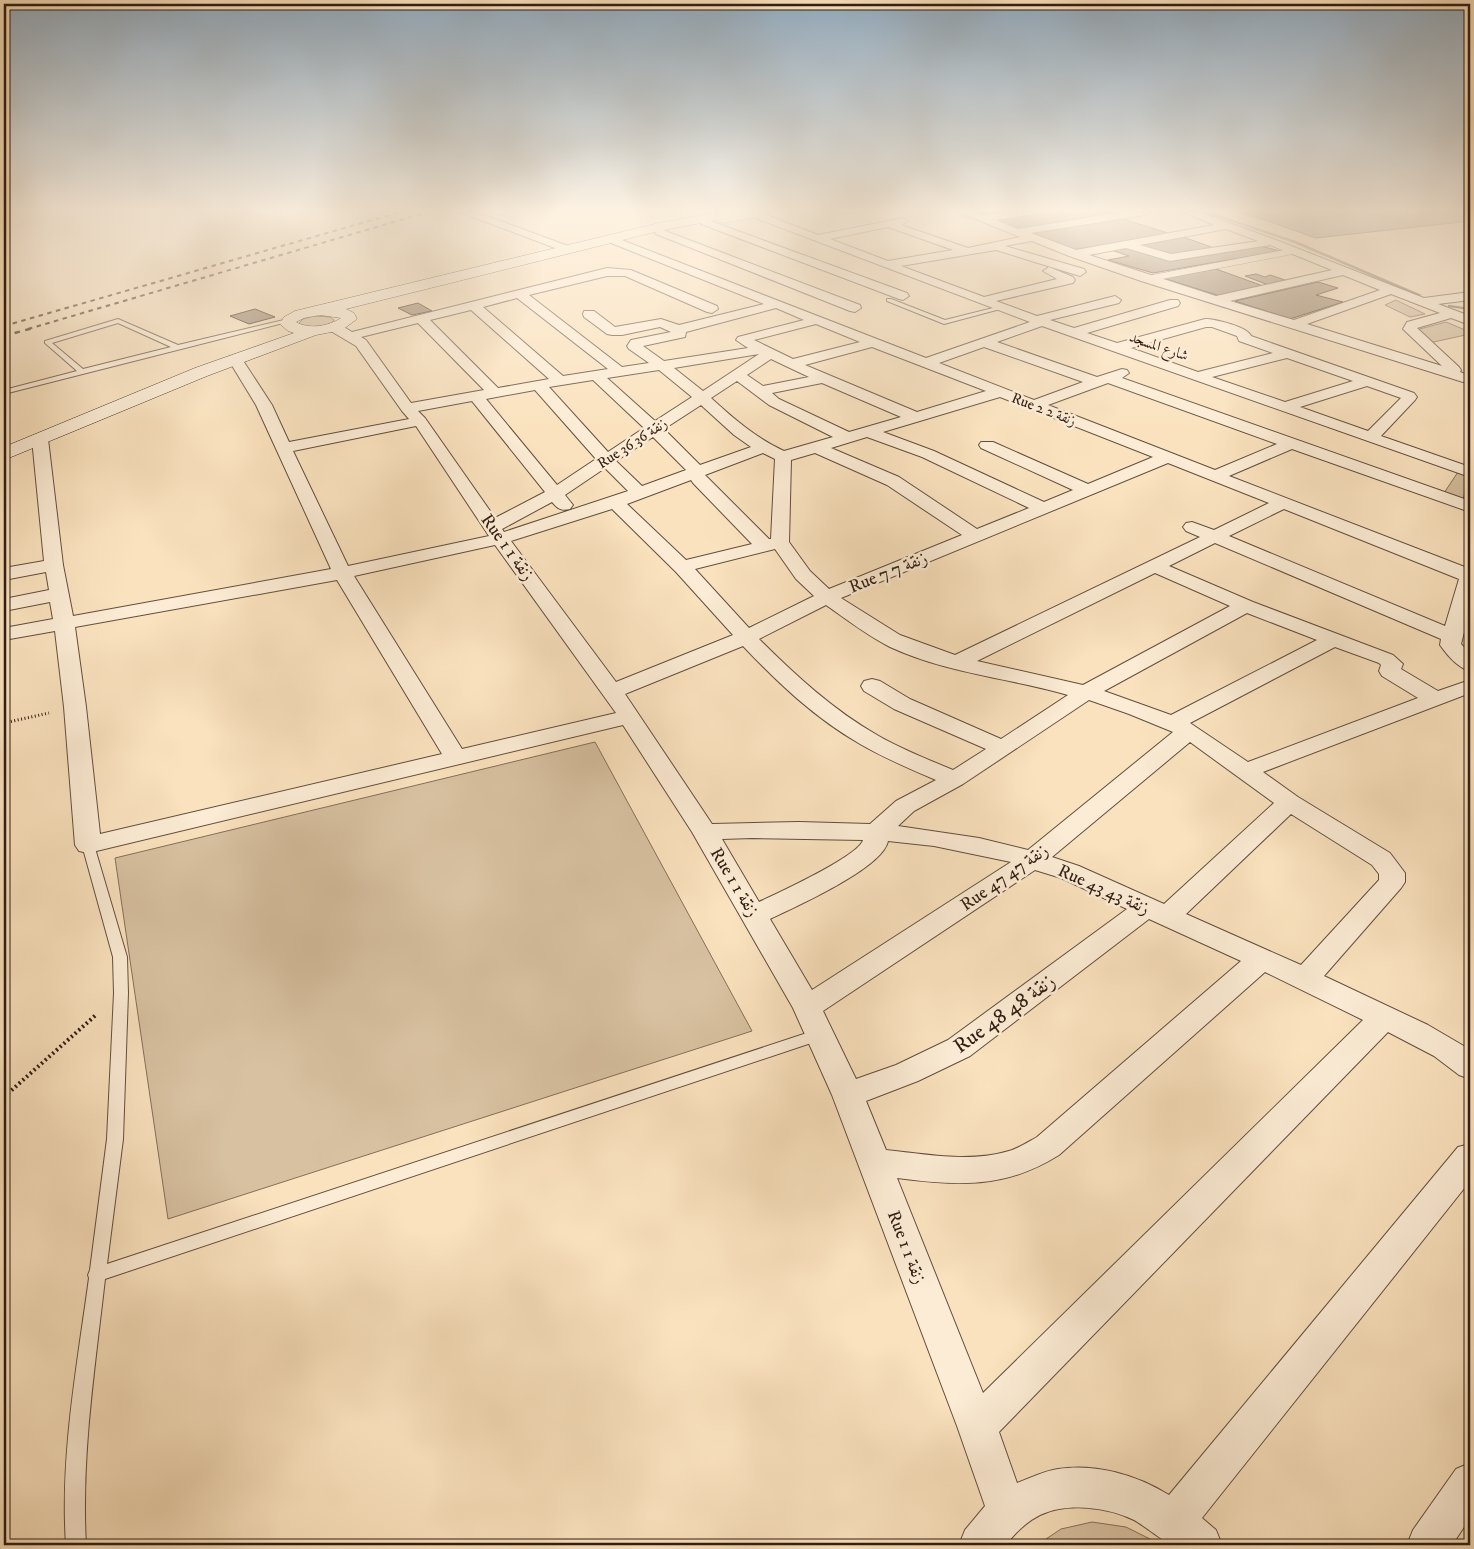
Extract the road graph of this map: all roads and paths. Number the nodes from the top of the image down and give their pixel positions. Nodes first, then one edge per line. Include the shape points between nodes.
1 (452, 284) edge
2 (457, 284) edge
3 (558, 284) edge
4 (652, 284) edge
5 (712, 284) edge
6 (727, 284) edge
7 (798, 284) edge
8 (871, 284) edge
9 (938, 284) edge
10 (1052, 284) edge
11 (1164, 284) edge
12 (1285, 284) edge
13 (1378, 284) edge
14 (944, 287) junction
15 (1392, 290) junction
16 (520, 294) junction
17 (675, 294) junction
18 (903, 296) junction
19 (1470, 296) edge
20 (760, 297) junction
21 (1115, 300) dead end
22 (1216, 300) junction
23 (884, 301) joint
24 (983, 301) junction
25 (1174, 303) dead end
26 (1423, 303) junction
27 (778, 304) junction
28 (474, 306) junction
29 (1001, 308) junction
30 (712, 310) junction
31 (589, 314) dead end
32 (1452, 314) junction
33 (421, 319) junction
34 (816, 320) junction
35 (1039, 321) junction
36 (1470, 321) edge
37 (288, 322) junction
38 (661, 322) junction
39 (334, 324) junction
40 (1292, 325) junction
41 (677, 330) junction
42 (1072, 333) junction
43 (1340, 338) junction
44 (874, 342) junction
45 (984, 342) junction
46 (177, 347) junction
47 (1116, 348) junction
48 (765, 352) junction
49 (1286, 354) junction
50 (235, 359) junction
51 (1154, 361) junction
52 (925, 363) junction
53 (791, 364) junction
54 (664, 366) junction
55 (81, 371) junction
56 (621, 373) junction
57 (737, 374) junction
58 (1197, 376) junction
59 (598, 377) junction
60 (823, 378) junction
61 (1102, 380) junction
62 (560, 381) junction
63 (1368, 381) junction
64 (1467, 382) edge
65 (539, 385) junction
66 (4, 392) edge
67 (762, 392) junction
68 (1000, 392) junction
69 (494, 393) junction
70 (476, 396) junction
71 (702, 398) junction
72 (1034, 405) junction
73 (1285, 407) junction
74 (414, 415) junction
75 (915, 417) junction
76 (656, 429) junction
77 (866, 431) junction
78 (846, 437) junction
79 (1371, 437) junction
80 (40, 439) junction
81 (4, 443) edge
82 (1292, 443) junction
83 (987, 445) dead end
84 (816, 447) junction
85 (284, 448) junction
86 (763, 448) junction
87 (4, 454) edge
88 (783, 456) junction
89 (1166, 458) junction
90 (606, 460) junction
91 (697, 472) junction
92 (1470, 472) edge
93 (1215, 476) junction
94 (1088, 490) junction
95 (639, 493) junction
96 (554, 494) junction
97 (614, 502) junction
98 (1283, 503) junction
99 (1470, 507) edge
100 (1043, 508) junction
101 (573, 516) junction
102 (1192, 527) dead end
103 (496, 533) junction
104 (1470, 533) edge
105 (975, 536) junction
106 (1214, 536) junction
107 (773, 544) junction
108 (1465, 549) dead end
109 (54, 565) junction
110 (1154, 566) junction
111 (682, 567) junction
112 (342, 573) junction
113 (4, 574) edge
114 (1470, 575) edge
115 (60, 594) junction
116 (826, 597) junction
117 (1467, 601) edge
118 (4, 605) edge
119 (1246, 606) junction
120 (64, 623) junction
121 (4, 634) edge
122 (745, 638) junction
123 (1451, 639) junction
124 (1333, 640) junction
125 (956, 663) junction
126 (1470, 665) edge
127 (872, 686) dead end
128 (1470, 686) edge
129 (612, 691) junction
130 (1085, 693) junction
131 (1436, 699) junction
132 (75, 707) junction
133 (629, 717) junction
134 (4, 723) edge
135 (1181, 727) junction
136 (1002, 748) junction
137 (456, 758) junction
138 (1245, 771) junction
139 (955, 779) junction
140 (1470, 779) edge
141 (1289, 802) junction
142 (878, 831) junction
143 (705, 832) junction
144 (88, 845) junction
145 (1470, 846) edge
146 (1033, 859) junction
147 (1156, 912) junction
148 (755, 915) junction
149 (1261, 960) junction
150 (1305, 979) junction
151 (121, 993) junction
152 (808, 1007) junction
153 (1384, 1018) junction
154 (821, 1034) junction
155 (1470, 1066) edge
156 (848, 1095) junction
157 (4, 1097) edge
158 (1470, 1157) edge
159 (874, 1162) junction
160 (96, 1275) junction
161 (977, 1426) junction
162 (1470, 1483) edge
163 (1008, 1511) junction
164 (1187, 1533) edge
165 (76, 1545) edge
166 (980, 1545) edge
167 (1428, 1545) edge

1 - 39 main road via 374,304
2 - 39 main road
3 - 16 street
4 - 17 street
5 - 17 street
6 - 20 street, Rue 2 زنقة 2
7 - 34 street via 859,307
8 - 18 street
9 - 14 street, شارع المسجد
10 - 24 street
11 - 22 street
12 - 22 street
13 - 15 street
14 - 18 street
14 - 24 street, شارع المسجد
15 - 26 street
15 - 40 street
16 - 28 street
16 - 56 street
17 - 30 street
18 - 23 street
19 - 26 street
20 - 27 street, Rue 2 زنقة 2
20 - 30 street
21 - 35 street
22 - 40 street
23 - 29 lane via 944,322
24 - 29 street, شارع المسجد
25 - 42 street
26 - 32 street
27 - 34 street, Rue 2 زنقة 2
27 - 41 street
28 - 33 street
28 - 62 street
29 - 35 street, شارع المسجد
30 - 38 street
31 - 38 street via 610,330 617,331
32 - 36 street
32 - 64 street via 1421,321 1410,329
33 - 39 street
33 - 69 street
34 - 44 street, Rue 2 زنقة 2
34 - 48 street via 744,338 745,342
35 - 42 street, شارع المسجد
35 - 45 street
37 - 39 main road via 297,315
37 - 46 lane
37 - 81 main road via 245,344
38 - 41 street
39 - 50 main road
39 - 74 street, Rue 1 زنقة 1 via 360,343
40 - 43 street
41 - 54 street via 680,334 634,345
42 - 47 street, شارع المسجد
43 - 49 street
43 - 64 street
44 - 52 street, Rue 2 زنقة 2
44 - 53 street
45 - 52 street
45 - 61 street
46 - 55 lane
46 - 55 lane via 118,321 47,342
47 - 49 street via 1209,322 1242,333 1244,338
47 - 51 street, شارع المسجد
48 - 53 street
48 - 54 street
48 - 57 street, Rue 36 زنقة 36
49 - 58 street
49 - 63 street
50 - 80 main road
50 - 85 street via 264,405
51 - 58 street, شارع المسجد
51 - 61 street
52 - 68 street, Rue 2 زنقة 2
53 - 60 street
54 - 56 street
54 - 71 street
55 - 66 lane
56 - 59 street
57 - 67 street
57 - 71 street, Rue 36 زنقة 36
58 - 73 street, شارع المسجد
59 - 62 street
59 - 76 street
60 - 67 street
60 - 75 street
61 - 72 street
61 - 82 street
62 - 65 street
63 - 73 street
63 - 79 street via 1410,397
65 - 69 street
65 - 90 street
67 - 78 street via 792,412
68 - 72 street, Rue 2 زنقة 2
68 - 75 street
69 - 70 street
70 - 74 street
70 - 96 street
71 - 76 street, Rue 36 زنقة 36
71 - 86 street via 738,432
72 - 89 street, Rue 2 زنقة 2
73 - 79 street, شارع المسجد
74 - 85 street
74 - 103 street, Rue 1 زنقة 1
75 - 77 street
76 - 90 street, Rue 36 زنقة 36
76 - 91 street
77 - 78 street
77 - 100 street via 928,454
78 - 84 street
79 - 92 street, شارع المسجد
80 - 87 main road
80 - 109 street
82 - 93 street
82 - 99 street
83 - 94 street
84 - 88 street
84 - 105 street via 886,477
85 - 112 street
86 - 88 street
86 - 91 street
88 - 107 street
89 - 93 street, Rue 2 زنقة 2
89 - 94 street, Rue 7 زنقة 7
90 - 95 street
90 - 96 street, Rue 36 زنقة 36
91 - 95 street
91 - 107 street via 699,479
93 - 98 street, Rue 2 زنقة 2
94 - 100 street, Rue 7 زنقة 7
95 - 97 street
96 - 101 street
96 - 103 street, Rue 36 زنقة 36
97 - 101 street
97 - 111 street
98 - 106 street
98 - 114 street, Rue 2 زنقة 2
100 - 105 street, Rue 7 زنقة 7
101 - 103 street
102 - 106 street
103 - 112 street
103 - 129 street, Rue 1 زنقة 1
104 - 108 path
105 - 116 street, Rue 7 زنقة 7
106 - 110 street
106 - 123 street
107 - 111 street
107 - 116 street
109 - 113 street
109 - 115 street
110 - 119 street
110 - 125 street
111 - 122 street
112 - 120 street
112 - 137 street
114 - 117 street
115 - 118 street
115 - 120 street
116 - 122 street, Rue 7 زنقة 7
116 - 125 street via 898,642
117 - 123 street
119 - 124 street
119 - 130 street
120 - 121 street
120 - 132 street
122 - 129 street, Rue 7 زنقة 7
122 - 139 street via 819,705 856,732 890,751
123 - 126 street via 1453,650
124 - 131 street via 1391,662 1390,671
124 - 135 street, Rue 47 زنقة 47
125 - 130 street
127 - 136 street via 902,704
128 - 131 street
129 - 133 street, Rue 1 زنقة 1
130 - 135 street
130 - 136 street
131 - 138 street
132 - 134 path
132 - 144 street
133 - 137 street
133 - 143 street, Rue 1 زنقة 1
135 - 138 street
135 - 146 street, Rue 47 زنقة 47
136 - 139 street
137 - 144 street
138 - 141 street
139 - 142 street via 904,806
140 - 145 path via 1467,810
141 - 147 street, Rue 48 زنقة 48
141 - 150 street via 1376,855 1387,865 1393,878
142 - 143 street, Rue 43 زنقة 43 via 826,828
142 - 146 street, Rue 43 زنقة 43 via 927,836
142 - 148 street via 875,845 853,864
143 - 148 street, Rue 1 زنقة 1
144 - 151 lane via 120,957
146 - 147 street, Rue 43 زنقة 43 via 1070,872
146 - 152 street, Rue 47 زنقة 47
147 - 149 street, Rue 43 زنقة 43
147 - 156 street, Rue 48 زنقة 48 via 959,1048
148 - 152 street, Rue 1 زنقة 1
149 - 150 street, Rue 43 زنقة 43
149 - 159 street via 1048,1146 1027,1158 983,1170
150 - 153 street, Rue 43 زنقة 43
151 - 157 path
151 - 160 lane via 115,1139
152 - 154 street, Rue 1 زنقة 1
153 - 155 street, Rue 43 زنقة 43 via 1429,1039
153 - 161 street
154 - 156 street, Rue 1 زنقة 1
154 - 160 lane
156 - 159 street, Rue 1 زنقة 1
158 - 164 street
159 - 161 street, Rue 1 زنقة 1
160 - 165 lane via 79,1419 74,1506
161 - 163 street, Rue 1 زنقة 1
162 - 167 street
163 - 164 street via 1020,1502 1049,1490 1099,1488 1132,1497 1160,1511
163 - 166 street

